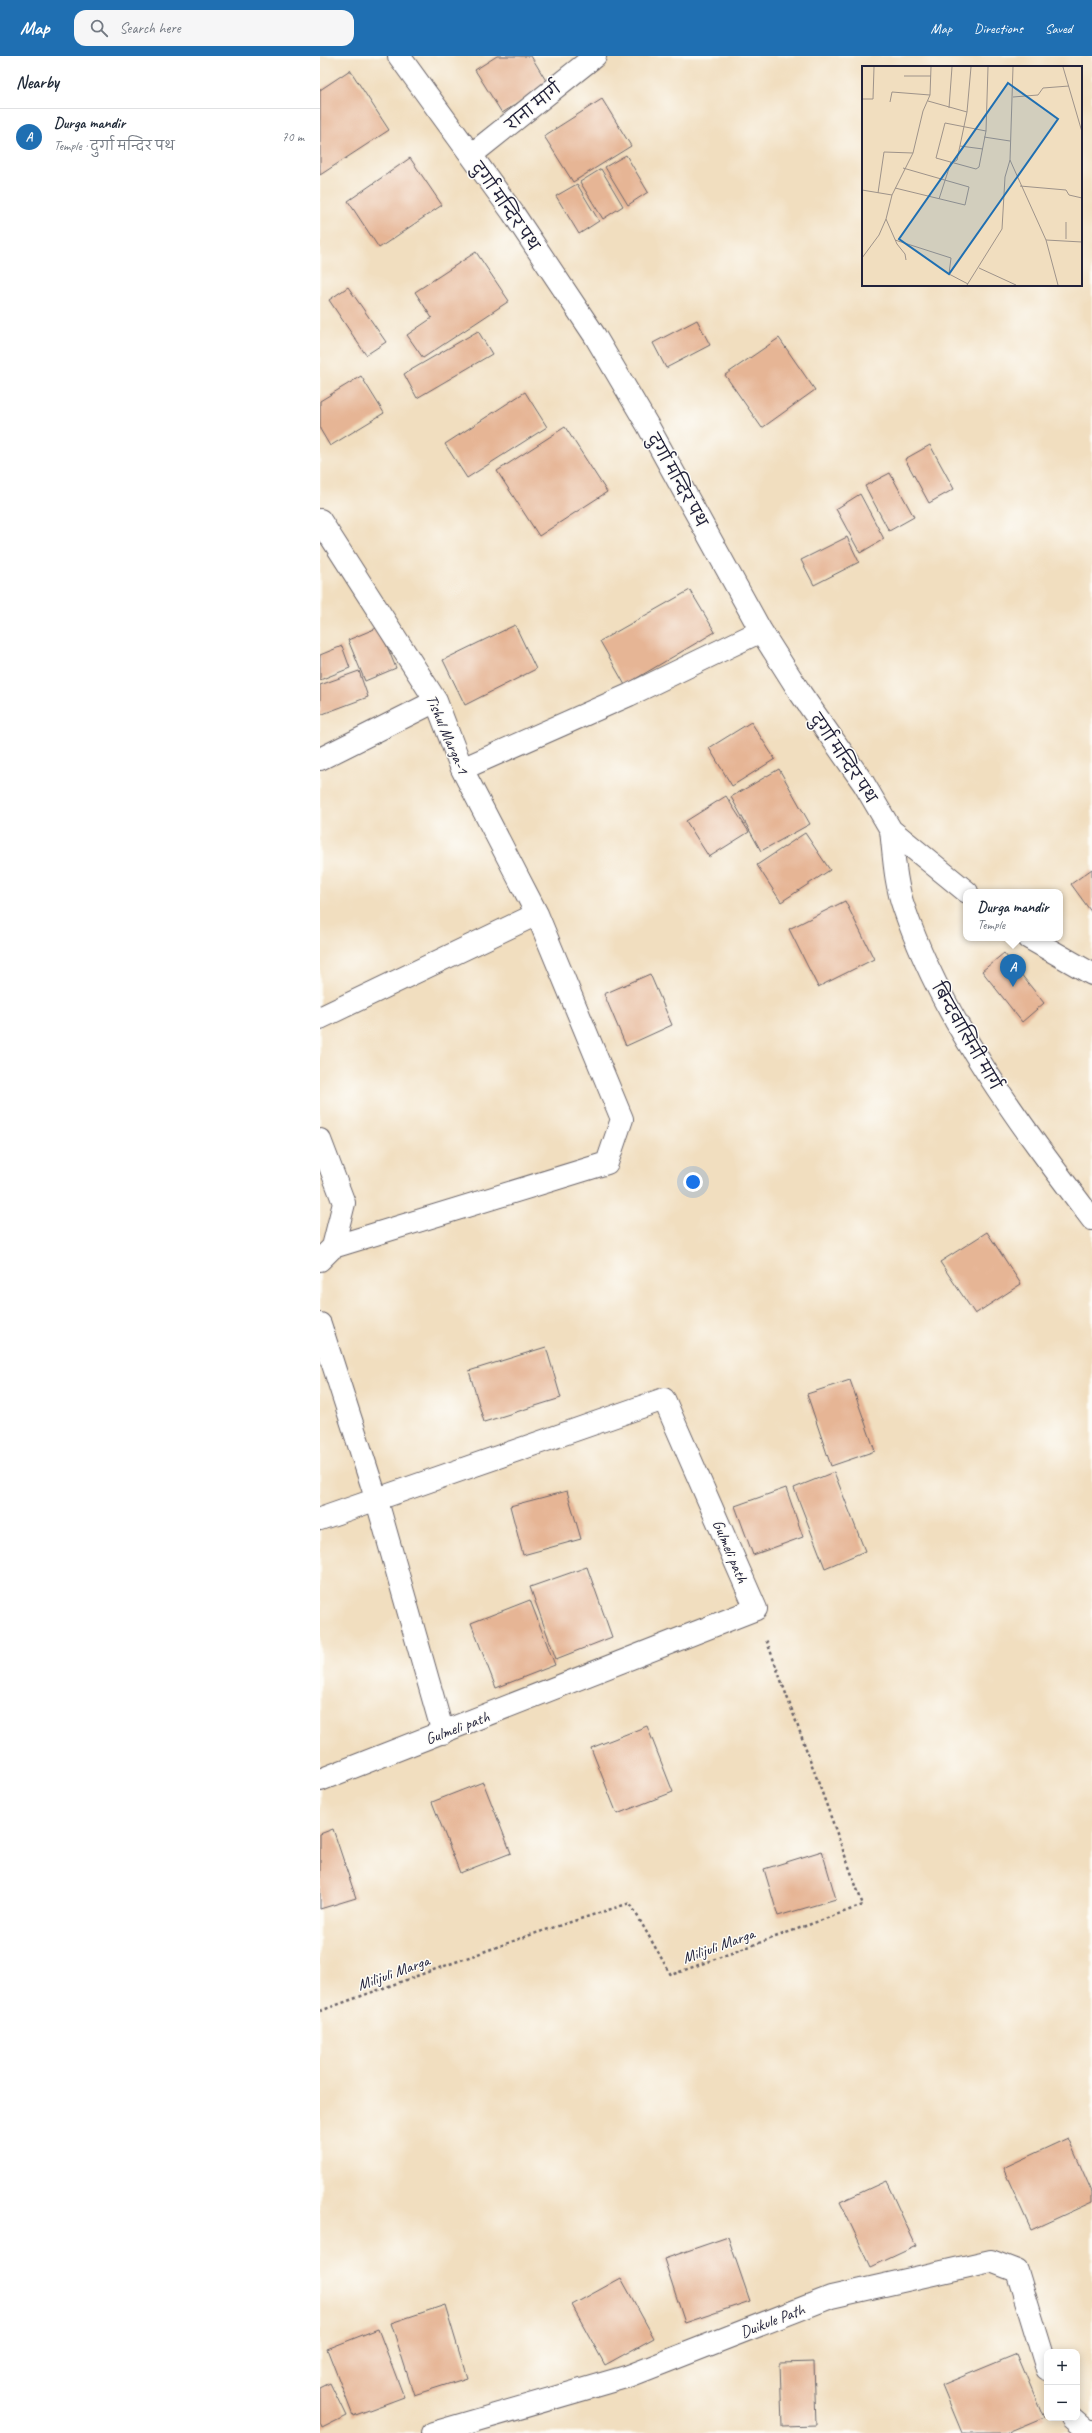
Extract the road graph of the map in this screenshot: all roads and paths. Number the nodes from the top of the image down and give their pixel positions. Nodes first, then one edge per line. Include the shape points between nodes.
1 (399, 56) edge
2 (595, 56) edge
3 (471, 155) junction
4 (320, 520) edge
5 (761, 631) junction
6 (436, 701) junction
7 (320, 759) edge
8 (462, 769) junction
9 (891, 830) junction
10 (963, 889) edge
11 (537, 914) junction
12 (1034, 941) edge
13 (1092, 974) edge
14 (320, 1018) edge
15 (320, 1140) edge
16 (1092, 1219) edge
17 (326, 1254) edge
18 (320, 1324) edge
19 (377, 1501) junction
20 (320, 1520) edge
21 (756, 1609) junction
22 (443, 1733) junction
23 (320, 1780) edge
24 (320, 2011) edge
25 (1044, 2359) edge
26 (1075, 2421) edge
27 (1092, 2431) edge
28 (433, 2433) edge

1 - 3 street, दुर्गा मन्दिर पथ
2 - 3 street, राना मार्ग
3 - 5 street, दुर्गा मन्दिर पथ via 595,336 648,426
4 - 6 street, Tishul Marga-1
5 - 8 street
5 - 9 street, दुर्गा मन्दिर पथ via 801,694 864,784
6 - 7 street
6 - 8 street, Tishul Marga-1
8 - 11 street, Tishul Marga-1
9 - 10 street, दुर्गा मन्दिर पथ
9 - 16 street, बिन्दवासिनी मार्ग via 896,874 904,907 935,981 1006,1103
11 - 14 street
11 - 17 street, Tishul Marga-1 via 622,1119 607,1163
12 - 13 street
15 - 17 street via 344,1203
18 - 19 street
19 - 20 street, Gulmeli path
19 - 21 street, Gulmeli path via 664,1399
19 - 22 street
21 - 22 street, Gulmeli path
21 - 24 path, Milijuli Marga via 863,1905 671,1975 630,1903 530,1935
22 - 23 street, Gulmeli path
25 - 28 street, Duikule Path via 1017,2271 990,2261 831,2297 629,2376
26 - 27 street via 1087,2431

